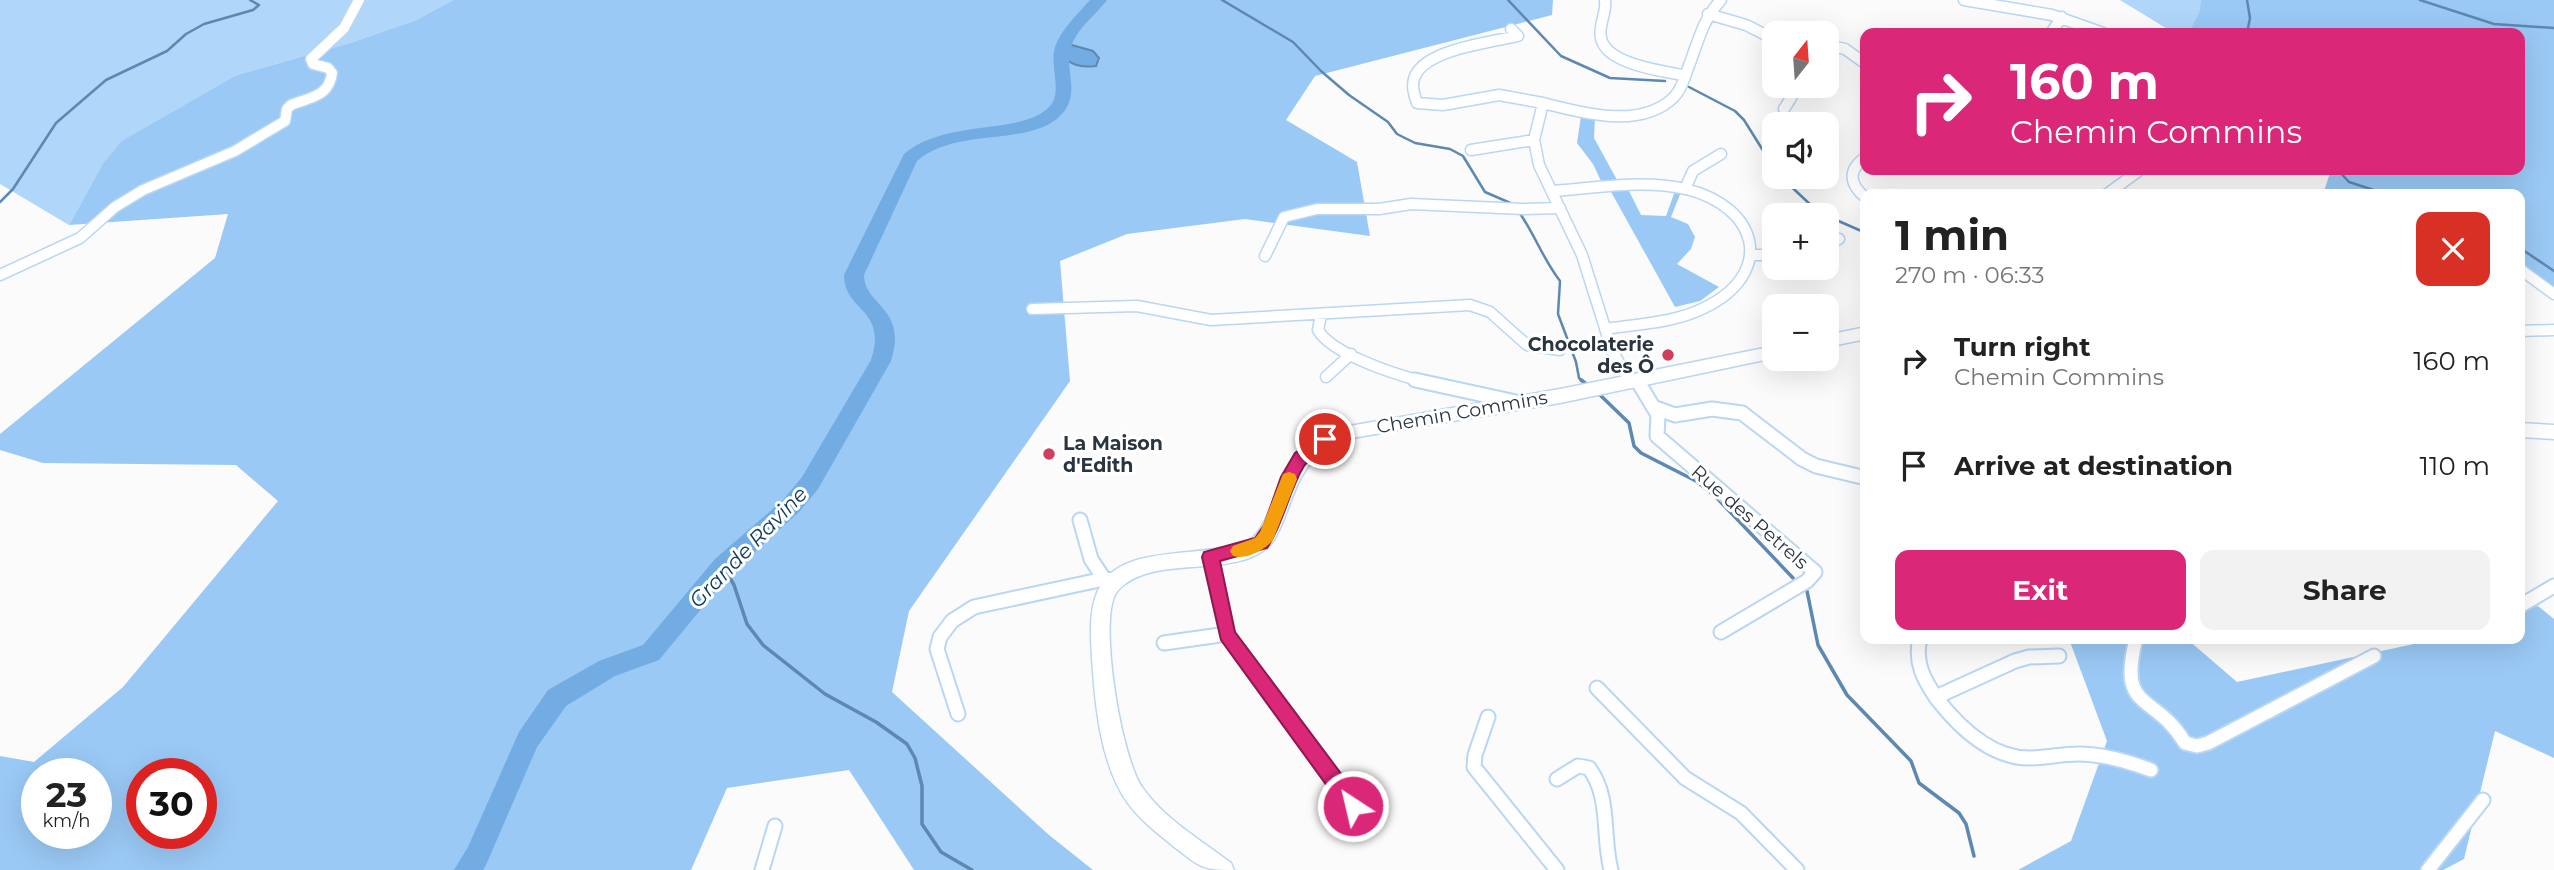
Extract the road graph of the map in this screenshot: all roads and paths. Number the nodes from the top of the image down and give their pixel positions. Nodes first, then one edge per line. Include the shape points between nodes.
1 (359, 0) edge
2 (1605, 0) edge
3 (1721, 0) edge
4 (1964, 0) edge
5 (1708, 14) junction
6 (2062, 17) junction
7 (2054, 28) edge
8 (2090, 28) edge
9 (1511, 29) dead end
10 (1762, 33) edge
11 (1839, 48) edge
12 (1860, 60) edge
13 (1684, 75) junction
14 (1791, 98) edge
15 (1543, 103) junction
16 (1784, 109) dead end
17 (1534, 140) junction
18 (1471, 150) dead end
19 (1721, 154) dead end
20 (1860, 161) edge
21 (2133, 175) edge
22 (1685, 189) junction
23 (2114, 189) edge
24 (1553, 191) junction
25 (1860, 194) edge
26 (1560, 208) junction
27 (1753, 255) junction
28 (1762, 255) edge
29 (1265, 256) dead end
30 (2525, 273) edge
31 (0, 275) edge
32 (2554, 294) edge
33 (1032, 309) dead end
34 (1321, 315) junction
35 (1605, 329) junction
36 (2554, 330) edge
37 (2525, 331) edge
38 (1860, 334) edge
39 (1839, 339) edge
40 (1560, 349) dead end
41 (1351, 354) junction
42 (1762, 354) edge
43 (1326, 377) dead end
44 (1633, 381) junction
45 (1519, 402) junction
46 (1652, 407) junction
47 (2525, 430) edge
48 (2554, 432) edge
49 (1860, 477) edge
50 (1080, 520) dead end
51 (1210, 557) junction
52 (1110, 579) junction
53 (2554, 586) edge
54 (2525, 603) edge
55 (1721, 632) dead end
56 (1227, 634) junction
57 (1164, 643) dead end
58 (1919, 644) edge
59 (2134, 644) edge
60 (2059, 656) dead end
61 (2374, 656) dead end
62 (1597, 688) dead end
63 (1936, 697) junction
64 (958, 714) dead end
65 (1488, 717) dead end
66 (2151, 770) dead end
67 (1557, 779) dead end
68 (2483, 800) dead end
69 (775, 826) dead end
70 (1352, 828) dead end
71 (762, 870) edge
72 (1223, 870) edge
73 (1557, 870) edge
74 (1611, 870) edge
75 (1797, 870) edge
76 (2428, 870) edge

1 - 31 street via 344,29 310,59 332,73 323,95 291,105 285,121 274,130 144,190 80,237
2 - 13 street via 1601,41 1606,50 1633,63
3 - 5 street
4 - 6 street
5 - 10 street
5 - 13 street via 1699,27
6 - 7 street
6 - 8 street
9 - 15 street via 1518,36 1434,59 1419,68 1412,89 1417,103 1434,105 1493,95
11 - 12 street
13 - 15 street via 1674,98 1634,114 1594,115
14 - 16 street
15 - 17 street
17 - 18 street
17 - 24 street, Rue des Petrels via 1539,165
19 - 22 street via 1690,173
20 - 25 street via 1849,175
21 - 23 street
22 - 24 street via 1642,186
22 - 27 street via 1733,211 1752,237
24 - 26 street, Rue des Petrels
26 - 29 street via 1525,212 1408,204 1296,212 1284,217
26 - 35 street, Rue des Petrels via 1582,256
27 - 28 street
27 - 35 street via 1740,281 1705,308
30 - 32 street
33 - 34 street via 1137,306 1211,320
34 - 40 street via 1478,306 1527,345
34 - 41 street via 1320,335
35 - 44 street, Rue des Petrels via 1612,350
36 - 37 street
38 - 39 street
41 - 43 street
41 - 45 street via 1395,375
42 - 44 street, Chemin Commins
44 - 45 street, Chemin Commins
44 - 46 street, Rue des Petrels
45 - 51 street, Chemin Commins via 1325,439 1301,458 1261,543
46 - 49 street via 1675,415 1712,409 1742,413 1802,459
46 - 55 street, Rue des Petrels via 1658,415 1657,436 1815,572
47 - 48 street
50 - 52 street via 1091,559
51 - 52 street, Chemin Commins via 1133,570
51 - 56 street
52 - 64 street, Chemin Commins via 974,607 952,621 937,649
52 - 72 street via 1101,630 1110,723 1124,776 1149,811
53 - 54 street
56 - 57 street
56 - 70 street via 1351,801
58 - 63 street via 1917,664
59 - 61 street via 2127,668 2132,690 2175,725 2185,743 2197,746
60 - 63 street via 2015,660
62 - 75 street via 1684,778 1732,806
63 - 66 street via 1964,730 1985,746 2008,754 2020,758 2089,753
65 - 73 street via 1474,766
67 - 74 street via 1578,766 1588,768 1598,779
68 - 76 street
69 - 71 street

